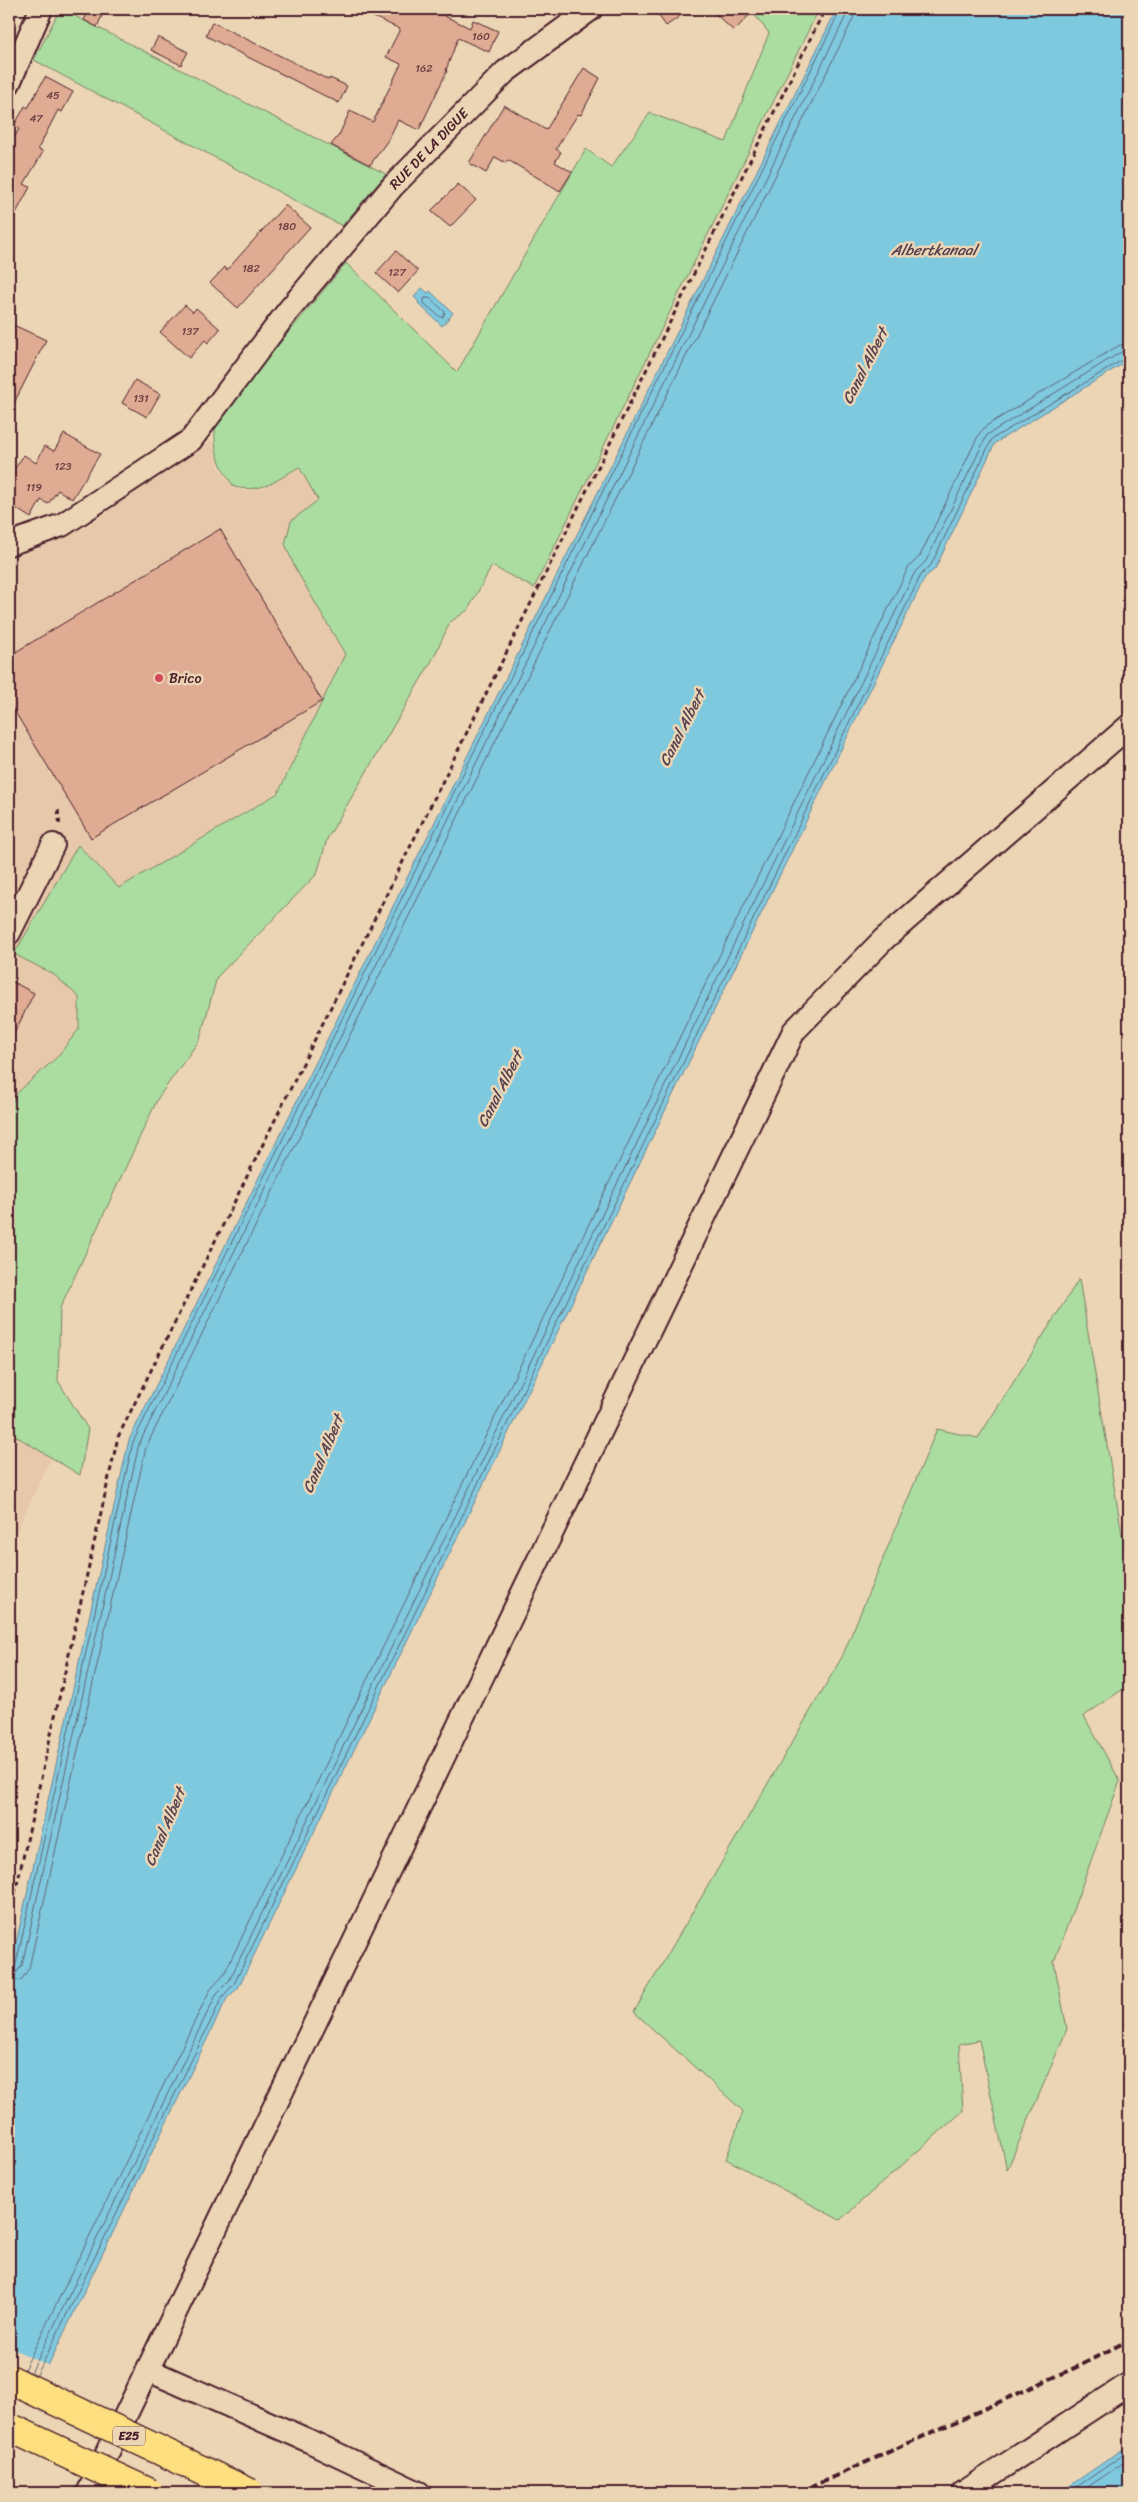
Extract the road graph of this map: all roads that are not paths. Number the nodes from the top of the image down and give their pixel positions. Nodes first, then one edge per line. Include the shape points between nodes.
1 (41, 9) edge
2 (591, 9) edge
3 (9, 83) edge
4 (9, 544) edge
5 (1129, 726) edge
6 (52, 845) dead end
7 (9, 933) edge
8 (148, 2370) junction
9 (9, 2379) edge
10 (1129, 2384) edge
11 (13, 2429) dead end
12 (88, 2493) edge
13 (150, 2493) edge
14 (250, 2493) edge
15 (419, 2493) edge
16 (963, 2493) edge

1 - 3 street
2 - 4 street, RUE DE LA DIGUE via 505,72 393,186 288,311 191,440 62,524
5 - 8 street via 884,938 794,1031
6 - 7 street
8 - 12 street
8 - 15 street
9 - 14 highway, E25, bridge
10 - 16 street
11 - 13 highway, bridge

